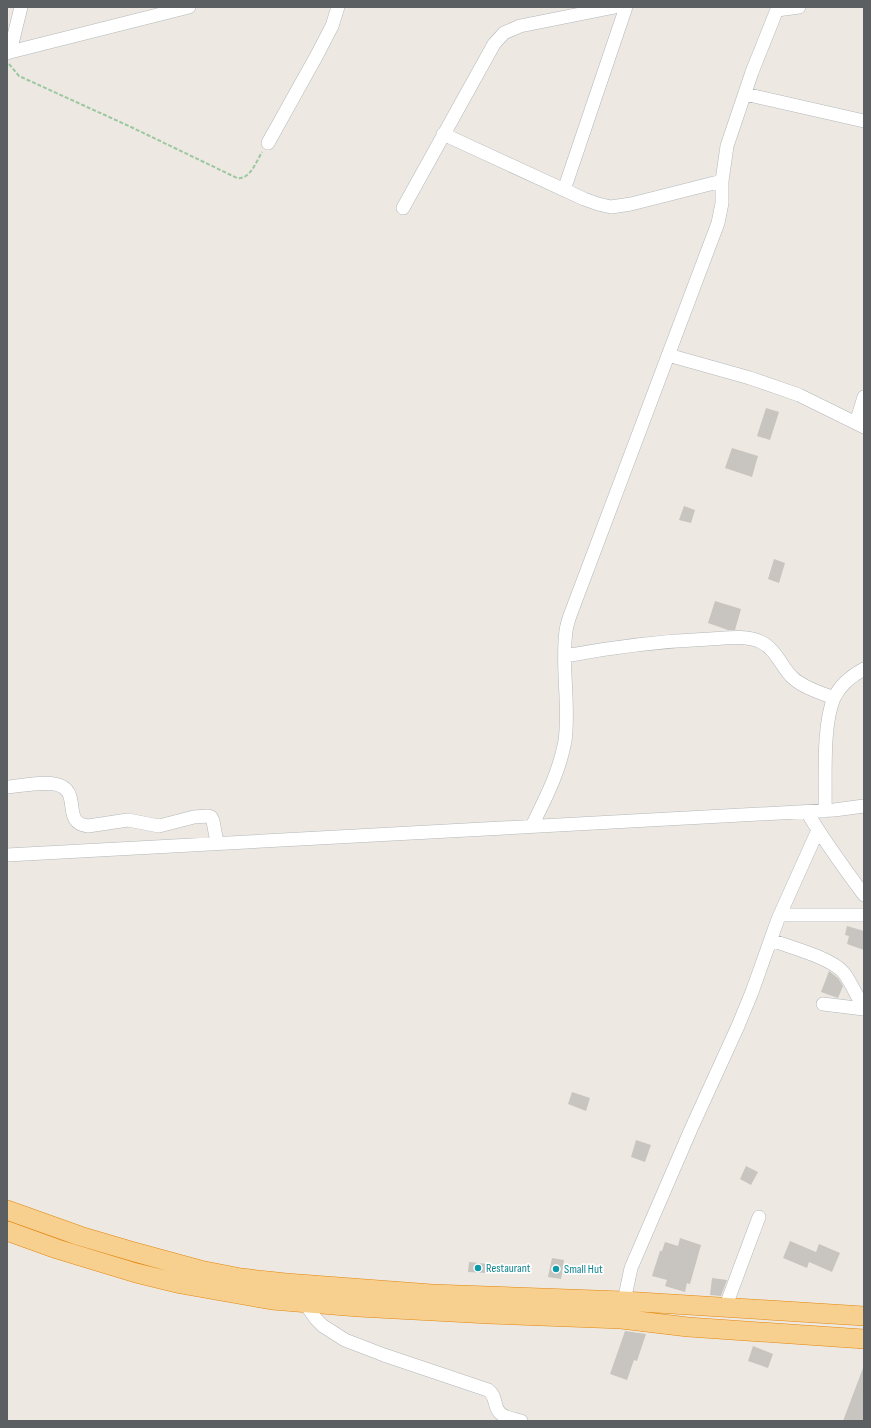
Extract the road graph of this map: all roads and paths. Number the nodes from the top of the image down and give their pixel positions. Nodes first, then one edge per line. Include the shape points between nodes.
1 (21, 7) edge
2 (189, 7) edge
3 (338, 7) edge
4 (615, 7) edge
5 (626, 7) edge
6 (799, 7) edge
7 (778, 8) edge
8 (8, 55) edge
9 (745, 94) junction
10 (864, 121) edge
11 (443, 134) junction
12 (268, 143) joint
13 (722, 180) junction
14 (564, 190) junction
15 (403, 208) dead end
16 (668, 355) junction
17 (864, 397) edge
18 (860, 425) edge
19 (565, 656) junction
20 (864, 669) edge
21 (834, 698) junction
22 (7, 787) edge
23 (864, 806) edge
24 (825, 811) junction
25 (807, 812) junction
26 (532, 826) junction
27 (818, 830) junction
28 (217, 843) junction
29 (7, 855) edge
30 (864, 895) edge
31 (864, 915) edge
32 (780, 916) junction
33 (771, 940) junction
34 (823, 1004) dead end
35 (864, 1009) edge
36 (7, 1210) edge
37 (759, 1217) dead end
38 (7, 1231) edge
39 (624, 1301) junction
40 (304, 1302) junction
41 (726, 1308) junction
42 (864, 1316) edge
43 (864, 1339) edge
44 (522, 1421) edge

1 - 8 street
2 - 8 street
3 - 12 street via 318,55
4 - 11 street via 520,26 504,33 494,44
5 - 14 street
6 - 7 street
7 - 9 street
8 - 12 path via 12,69 19,76 237,178 247,176
9 - 10 street
9 - 13 street via 727,146
11 - 14 street
11 - 15 street
13 - 14 street via 611,207
13 - 16 street via 722,204 718,223
16 - 18 street via 799,395
16 - 19 street via 574,605 566,630
17 - 18 street
19 - 21 street via 645,643 740,637 754,639 774,653 794,678 805,686
19 - 26 street via 565,740 555,780
20 - 21 street via 842,685
21 - 24 street via 827,733
22 - 28 street via 51,784 63,787 70,795 76,820 88,826 128,820 159,826 208,816 213,821
23 - 24 street
24 - 25 street
25 - 26 street
25 - 27 street
26 - 28 street
27 - 30 street
27 - 32 street
28 - 29 street
31 - 32 street
32 - 33 street
33 - 35 street via 836,966 849,981
33 - 39 street via 738,1026 631,1268
34 - 35 street
36 - 39 highway via 131,1251 200,1270 241,1278 432,1294
37 - 41 street
38 - 40 highway via 128,1271 181,1284 272,1300
39 - 41 highway
40 - 43 highway via 489,1314 621,1319 688,1327
40 - 44 street via 323,1326 345,1340 488,1390 493,1395 501,1414
41 - 42 highway

